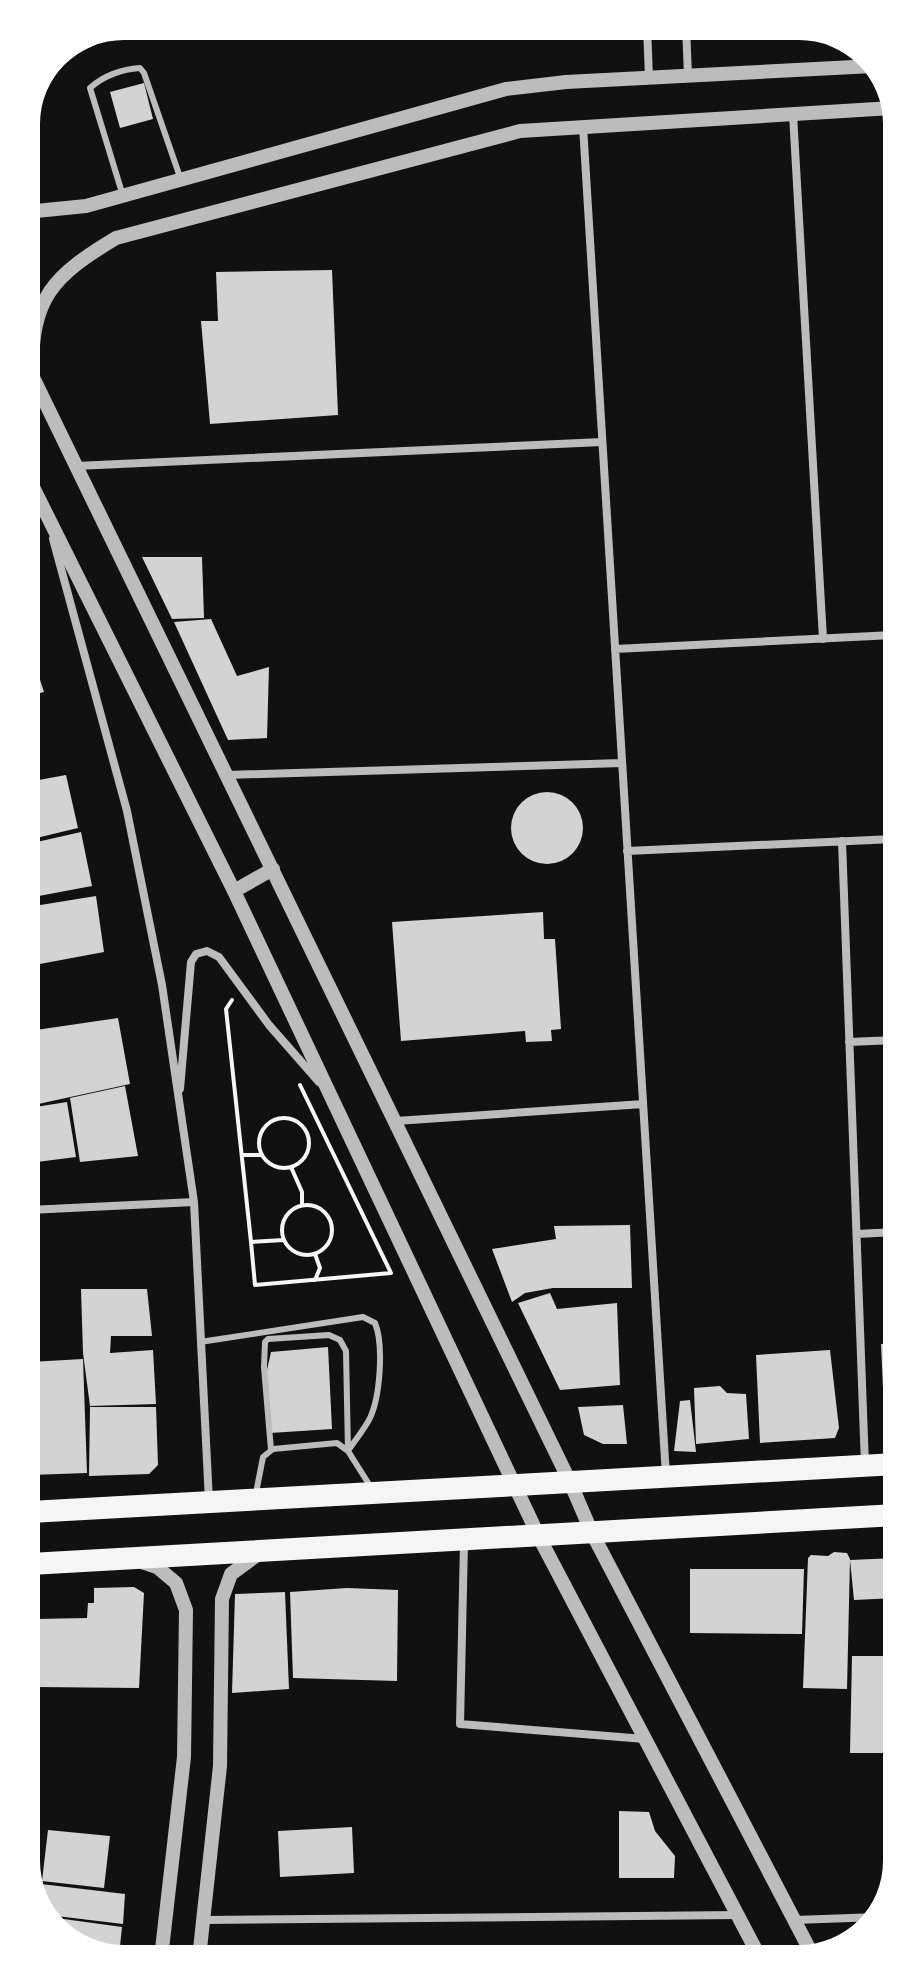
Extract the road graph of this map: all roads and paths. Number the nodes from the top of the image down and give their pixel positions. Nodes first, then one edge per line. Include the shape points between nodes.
1 (648, 40) edge
2 (687, 40) edge
3 (860, 67) edge
4 (688, 76) junction
5 (649, 78) junction
6 (881, 109) edge
7 (793, 114) junction
8 (583, 126) junction
9 (181, 180) junction
10 (123, 196) junction
11 (40, 211) edge
12 (40, 313) edge
13 (40, 392) edge
14 (602, 442) junction
15 (76, 466) junction
16 (40, 501) edge
17 (47, 515) junction
18 (883, 636) edge
19 (823, 639) junction
20 (615, 649) junction
21 (622, 763) junction
22 (227, 775) junction
23 (883, 839) edge
24 (842, 841) junction
25 (627, 851) junction
26 (273, 869) junction
27 (234, 891) junction
28 (235, 995) dead end
29 (883, 1041) edge
30 (849, 1042) junction
31 (296, 1078) dead end
32 (331, 1095) junction
33 (179, 1102) junction
34 (643, 1104) junction
35 (396, 1121) junction
36 (242, 1155) junction
37 (262, 1155) junction
38 (291, 1167) junction
39 (194, 1202) junction
40 (302, 1205) junction
41 (40, 1209) edge
42 (883, 1233) edge
43 (857, 1234) junction
44 (284, 1240) junction
45 (251, 1242) junction
46 (315, 1254) junction
47 (315, 1280) junction
48 (200, 1342) junction
49 (271, 1450) junction
50 (348, 1451) junction
51 (883, 1465) edge
52 (866, 1466) junction
53 (666, 1477) junction
54 (570, 1482) junction
55 (516, 1485) junction
56 (374, 1492) junction
57 (255, 1499) junction
58 (209, 1502) junction
59 (40, 1511) edge
60 (883, 1516) edge
61 (592, 1533) junction
62 (539, 1537) junction
63 (464, 1541) junction
64 (263, 1553) junction
65 (130, 1559) junction
66 (40, 1564) edge
67 (645, 1739) junction
68 (738, 1915) junction
69 (860, 1918) edge
70 (204, 1920) junction
71 (795, 1920) junction
72 (807, 1944) edge
73 (162, 1945) edge
74 (201, 1945) edge
75 (753, 1945) edge

1 - 5 street
2 - 4 street
3 - 4 street
4 - 5 street
5 - 9 street via 506,89
6 - 7 street
7 - 8 street
7 - 19 street
8 - 12 street via 520,131 116,238 70,267 56,281
8 - 14 street
9 - 10 street
9 - 10 lane via 144,73 131,69 90,88
10 - 11 street
13 - 15 street
14 - 15 street
14 - 20 street
15 - 22 street
16 - 17 street
17 - 27 street
17 - 33 street via 127,811
18 - 19 street
19 - 20 street
20 - 21 street
21 - 22 street
21 - 25 street
22 - 26 street
23 - 24 street
24 - 25 street
24 - 30 street
25 - 34 street
26 - 27 street
26 - 35 street
27 - 32 street
28 - 36 path via 226,1009
29 - 30 street
30 - 43 street
31 - 47 path via 391,1273
32 - 33 street via 269,1025 219,957 207,951 191,962
32 - 55 street
33 - 39 street
34 - 35 street
34 - 53 street
35 - 54 street
36 - 37 path
36 - 45 path
37 - 38 path via 277,1168
37 - 38 path via 264,1127 278,1118 295,1120 307,1132 309,1148 301,1163
38 - 40 path
39 - 41 street
39 - 48 street
40 - 44 path via 283,1220
40 - 46 path via 318,1207 333,1226 329,1242
42 - 43 street
43 - 52 street
44 - 45 path
44 - 46 path via 300,1254
45 - 47 path via 255,1285
46 - 47 path via 320,1268
48 - 50 lane via 363,1317 375,1323 380,1335 377,1394 370,1418
48 - 58 street
49 - 50 lane via 337,1443
49 - 50 lane via 265,1342 329,1335 346,1351
49 - 57 lane via 263,1457
50 - 56 lane
51 - 52 highway
52 - 53 highway
53 - 54 highway
54 - 55 highway
54 - 61 street
55 - 56 highway
55 - 62 street
56 - 57 highway
57 - 58 highway
58 - 59 highway
60 - 61 highway
61 - 62 highway
61 - 71 street
62 - 63 highway
62 - 67 street
63 - 64 highway
63 - 67 street via 460,1724
64 - 65 highway
64 - 70 street via 231,1574 222,1599 220,1766
65 - 66 highway
65 - 73 street via 167,1574 186,1610 184,1757
67 - 68 street
68 - 70 street
68 - 75 street
69 - 71 street
70 - 74 street
71 - 72 street

